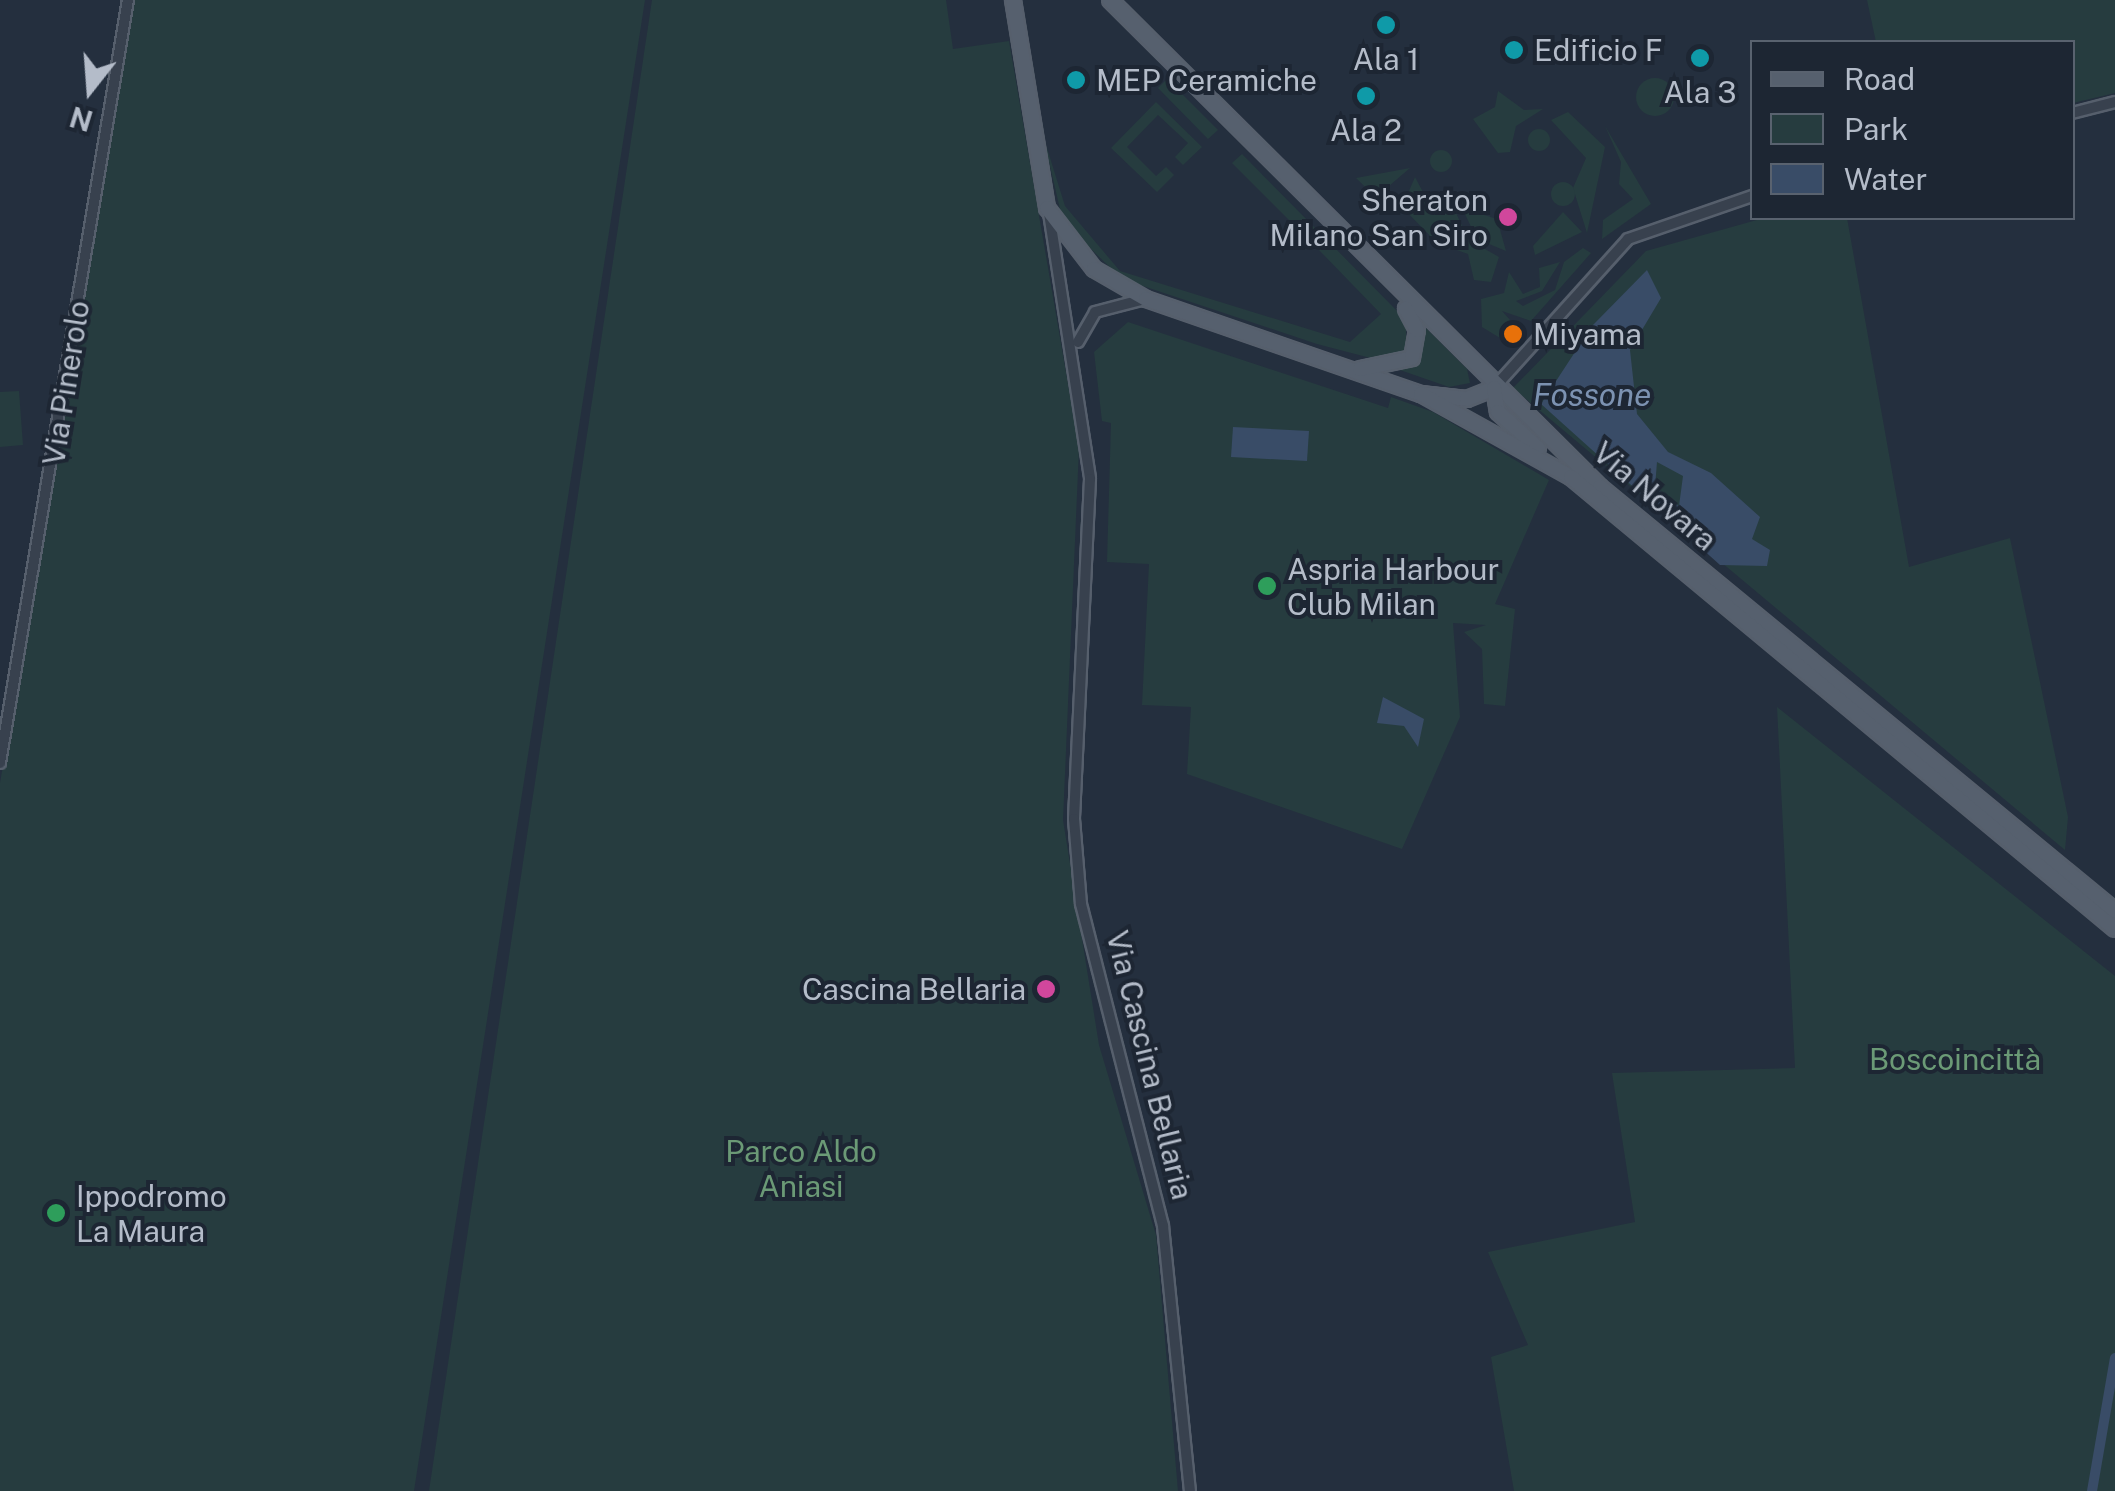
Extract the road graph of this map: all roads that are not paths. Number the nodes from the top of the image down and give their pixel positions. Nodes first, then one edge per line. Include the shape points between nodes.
1 (128, 0) edge
2 (1013, 0) edge
3 (1114, 1) edge
4 (2115, 102) edge
5 (2075, 112) edge
6 (1750, 197) edge
7 (1048, 208) junction
8 (1376, 272) junction
9 (1146, 299) junction
10 (1076, 352) junction
11 (1350, 370) junction
12 (1494, 388) junction
13 (1421, 394) junction
14 (1571, 478) junction
15 (0, 763) edge
16 (2115, 911) edge
17 (2115, 929) edge
18 (1190, 1491) edge

1 - 15 street, Via Pinerolo
2 - 7 main road, Via Cascina Bellaria
3 - 8 main road, Via Novara
4 - 5 street
6 - 12 street via 1628,238
7 - 9 main road, Via Cascina Bellaria via 1094,269
7 - 10 street, Via Cascina Bellaria
8 - 11 main road via 1411,315 1417,350 1395,368
8 - 12 main road, Via Novara
9 - 10 street via 1095,312
9 - 11 main road, Via Cascina Bellaria
10 - 18 street, Via Cascina Bellaria via 1090,479 1074,819 1081,904 1162,1226
11 - 13 main road, Via Cascina Bellaria
12 - 13 main road via 1467,399
12 - 14 main road via 1498,412
12 - 16 main road, Via Novara via 1600,487
13 - 14 main road, Via Novara
14 - 17 main road, Via Novara

